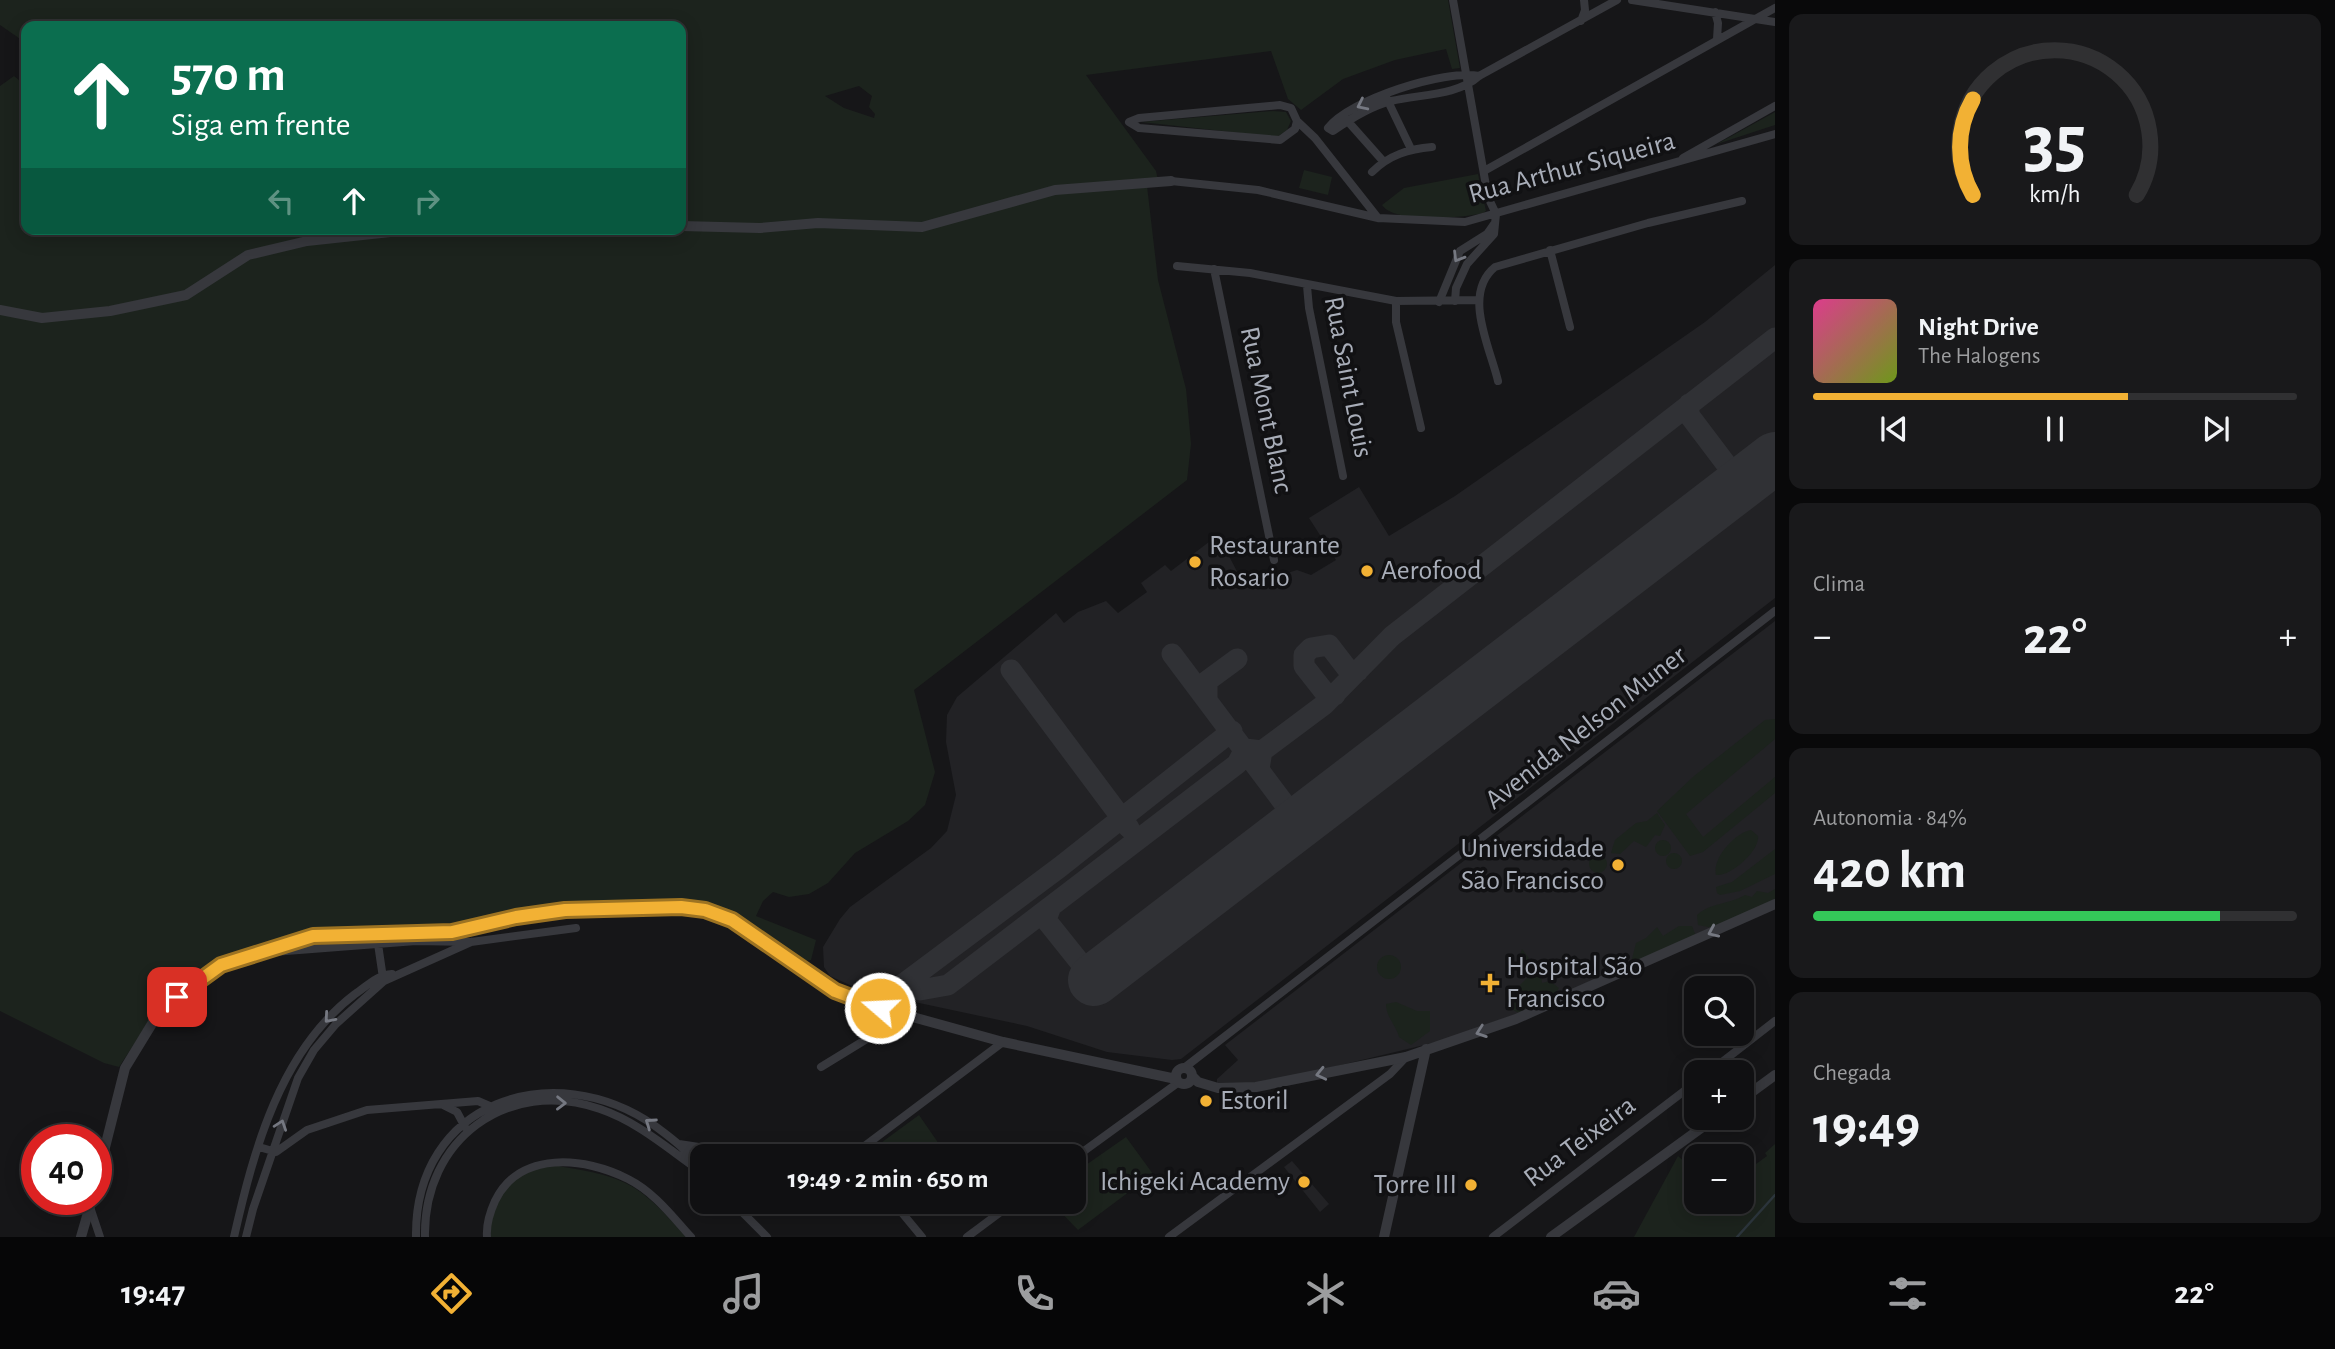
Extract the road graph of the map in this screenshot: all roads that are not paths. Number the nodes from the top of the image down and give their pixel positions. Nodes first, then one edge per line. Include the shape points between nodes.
1 (1452, 0) edge
2 (1584, 0) edge
3 (1617, 0) edge
4 (1632, 0) edge
5 (1662, 2) edge
6 (1775, 8) edge
7 (1715, 12) junction
8 (1756, 18) junction
9 (1581, 21) junction
10 (1775, 22) edge
11 (1717, 39) junction
12 (1464, 73) junction
13 (1479, 76) junction
14 (1424, 82) junction
15 (1467, 86) junction
16 (1426, 94) junction
17 (1386, 98) junction
18 (1775, 106) edge
19 (1297, 121) junction
20 (1775, 134) edge
21 (1432, 147) dead end
22 (1411, 149) junction
23 (1383, 161) junction
24 (1672, 164) junction
25 (1485, 171) junction
26 (1372, 172) dead end
27 (1171, 181) joint
28 (1742, 201) dead end
29 (1496, 214) junction
30 (1378, 218) junction
31 (1494, 224) junction
32 (686, 226) edge
33 (362, 235) edge
34 (1550, 250) junction
35 (1177, 266) dead end
36 (1214, 268) junction
37 (1307, 286) junction
38 (1478, 300) junction
39 (1396, 301) junction
40 (1455, 301) junction
41 (1439, 302) junction
42 (0, 310) edge
43 (1570, 327) dead end
44 (1498, 381) dead end
45 (1422, 428) dead end
46 (1343, 476) dead end
47 (1274, 560) dead end
48 (1775, 611) edge
49 (1775, 904) edge
50 (576, 928) dead end
51 (471, 942) junction
52 (378, 944) junction
53 (262, 952) junction
54 (383, 978) junction
55 (898, 1013) junction
56 (1775, 1021) edge
57 (1003, 1042) junction
58 (1426, 1049) junction
59 (1406, 1057) junction
60 (1724, 1060) edge
61 (821, 1067) dead end
62 (1181, 1075) junction
63 (1775, 1076) edge
64 (1420, 1077) junction
65 (1684, 1091) edge
66 (1754, 1091) edge
67 (433, 1104) junction
68 (493, 1109) junction
69 (111, 1124) edge
70 (466, 1127) junction
71 (1698, 1130) edge
72 (663, 1144) junction
73 (680, 1144) junction
74 (873, 1144) edge
75 (690, 1146) edge
76 (259, 1147) junction
77 (1086, 1149) edge
78 (272, 1152) junction
79 (690, 1154) edge
80 (678, 1156) junction
81 (690, 1156) edge
82 (690, 1164) edge
83 (744, 1214) edge
84 (903, 1214) edge
85 (998, 1214) edge
86 (87, 1215) edge
87 (94, 1215) edge
88 (81, 1237) edge
89 (100, 1237) edge
90 (234, 1237) edge
91 (246, 1237) edge
92 (416, 1237) edge
93 (425, 1237) edge
94 (487, 1237) edge
95 (691, 1237) edge
96 (767, 1237) edge
97 (922, 1237) edge
98 (967, 1237) edge
99 (1169, 1237) edge
100 (1384, 1237) edge
101 (1493, 1237) edge
102 (1551, 1237) edge

1 - 12 street
2 - 9 street
3 - 9 street
4 - 5 street
5 - 7 street
6 - 8 street
7 - 8 street
7 - 11 street
8 - 10 street
8 - 11 street
9 - 13 street
11 - 25 street
12 - 13 street
12 - 14 street
12 - 15 street
13 - 15 street
14 - 16 street
14 - 17 street
15 - 16 street
15 - 25 street
16 - 17 street
17 - 22 street
17 - 23 street via 1345,118
18 - 24 street
19 - 19 street via 1291,108 1280,105 1129,120 1139,128 1280,140 1295,129
19 - 30 street
20 - 24 street, Rua Arthur Siqueira
21 - 22 street
22 - 23 street
23 - 26 street
24 - 29 street, Rua Arthur Siqueira
25 - 29 street via 1488,197
27 - 30 street, Rua Arthur Siqueira via 1258,190
27 - 32 street via 1055,190 922,227 818,223 760,228
28 - 34 street
29 - 30 street, Rua Arthur Siqueira via 1448,223
29 - 31 street
31 - 40 street via 1494,234 1461,275
31 -> 41 street via 1460,251
33 - 42 street via 307,241 248,255 186,295 110,312 42,318
34 - 38 street via 1494,267 1483,281
34 - 43 street
35 - 36 street
36 - 37 street
36 - 47 street, Rua Mont Blanc
37 - 39 street
37 - 46 street, Rua Saint Louis
38 - 40 street
38 - 44 street
39 - 41 street
39 - 45 street via 1396,322
40 - 41 street
48 - 62 street, Avenida Nelson Muner
49 -> 58 street via 1516,1019
50 - 51 street
51 - 52 street
51 - 54 street
52 - 53 street
52 - 54 street
53 - 55 street via 335,933 452,932 565,910 681,907 732,920 835,991
53 - 69 street via 221,965 161,1009 125,1068
54 -> 76 street via 336,1009 304,1046 287,1073
78 -> 54 street via 298,1078 314,1051
55 - 57 street
55 - 61 street via 870,1037
56 - 60 street
57 - 62 street
57 - 74 street
58 - 59 street
58 - 64 street
59 -> 62 street via 1256,1087 1217,1088
59 - 64 street
59 - 99 street via 1390,1074
62 - 77 street, Avenida Nelson Muner
63 - 66 street
64 - 100 street
65 - 101 street, Rua Teixeira
67 - 68 street via 478,1101
67 - 70 street via 455,1110
67 - 78 street via 367,1110 333,1119
68 - 70 street
68 -> 72 street via 529,1103 583,1104 630,1122
73 -> 68 street via 640,1116 593,1098 532,1095 507,1098
70 - 92 street via 429,1168 418,1203
70 - 93 street via 436,1172 426,1206
71 - 102 street
72 - 73 street
72 - 80 street
73 - 75 street
73 - 79 street
76 - 78 street
76 - 90 street
78 - 91 street
80 - 81 street
80 - 82 street
83 - 96 street
84 - 97 street
85 - 98 street
86 - 88 street
87 - 89 street
94 - 95 street via 499,1192 528,1167 552,1162 601,1169 626,1178 657,1199

